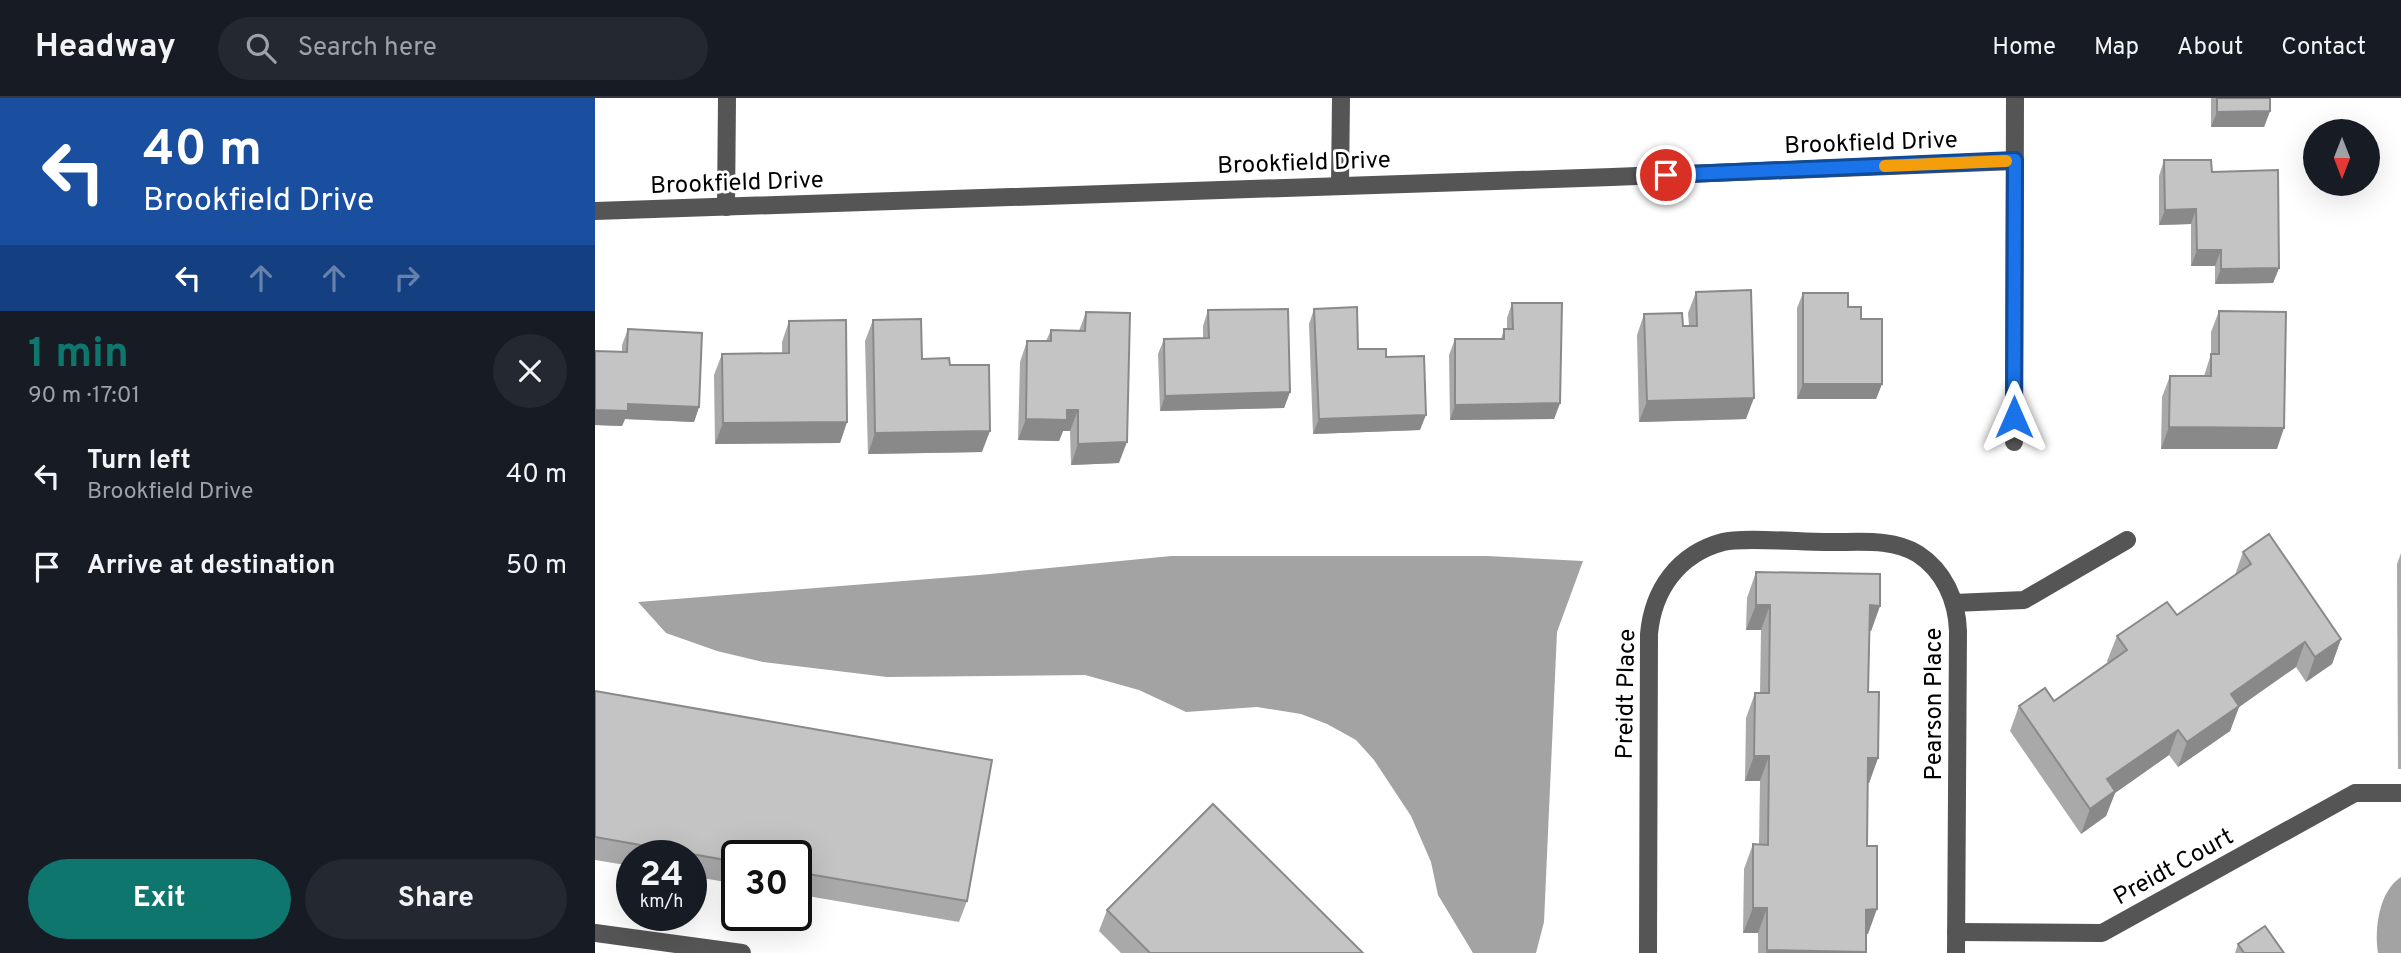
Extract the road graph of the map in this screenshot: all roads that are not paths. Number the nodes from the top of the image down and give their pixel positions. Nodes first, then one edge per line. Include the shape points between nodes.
1 (727, 98) edge
2 (1341, 98) edge
3 (2015, 98) edge
4 (2015, 160) junction
5 (1340, 185) junction
6 (726, 207) junction
7 (595, 211) edge
8 (2014, 442) dead end
9 (2127, 540) dead end
10 (1793, 542) joint
11 (1954, 603) junction
12 (2401, 793) edge
13 (1956, 932) junction
14 (595, 933) edge
15 (742, 953) edge
16 (1648, 953) edge
17 (1956, 953) edge

1 - 6 street
2 - 5 street
3 - 4 street
4 - 5 street, Brookfield Drive
4 - 8 street
5 - 6 street, Brookfield Drive
6 - 7 street, Brookfield Drive
9 - 11 street via 2024,600
10 - 11 street, Pearson Place via 1889,543 1917,554 1946,582
10 - 16 street, Preidt Place via 1723,541 1697,551 1675,569 1653,607 1649,634
11 - 13 street, Pearson Place via 1958,631
12 - 13 street, Preidt Court via 2355,793 2102,933
13 - 17 street, Pearson Place
14 - 15 street

